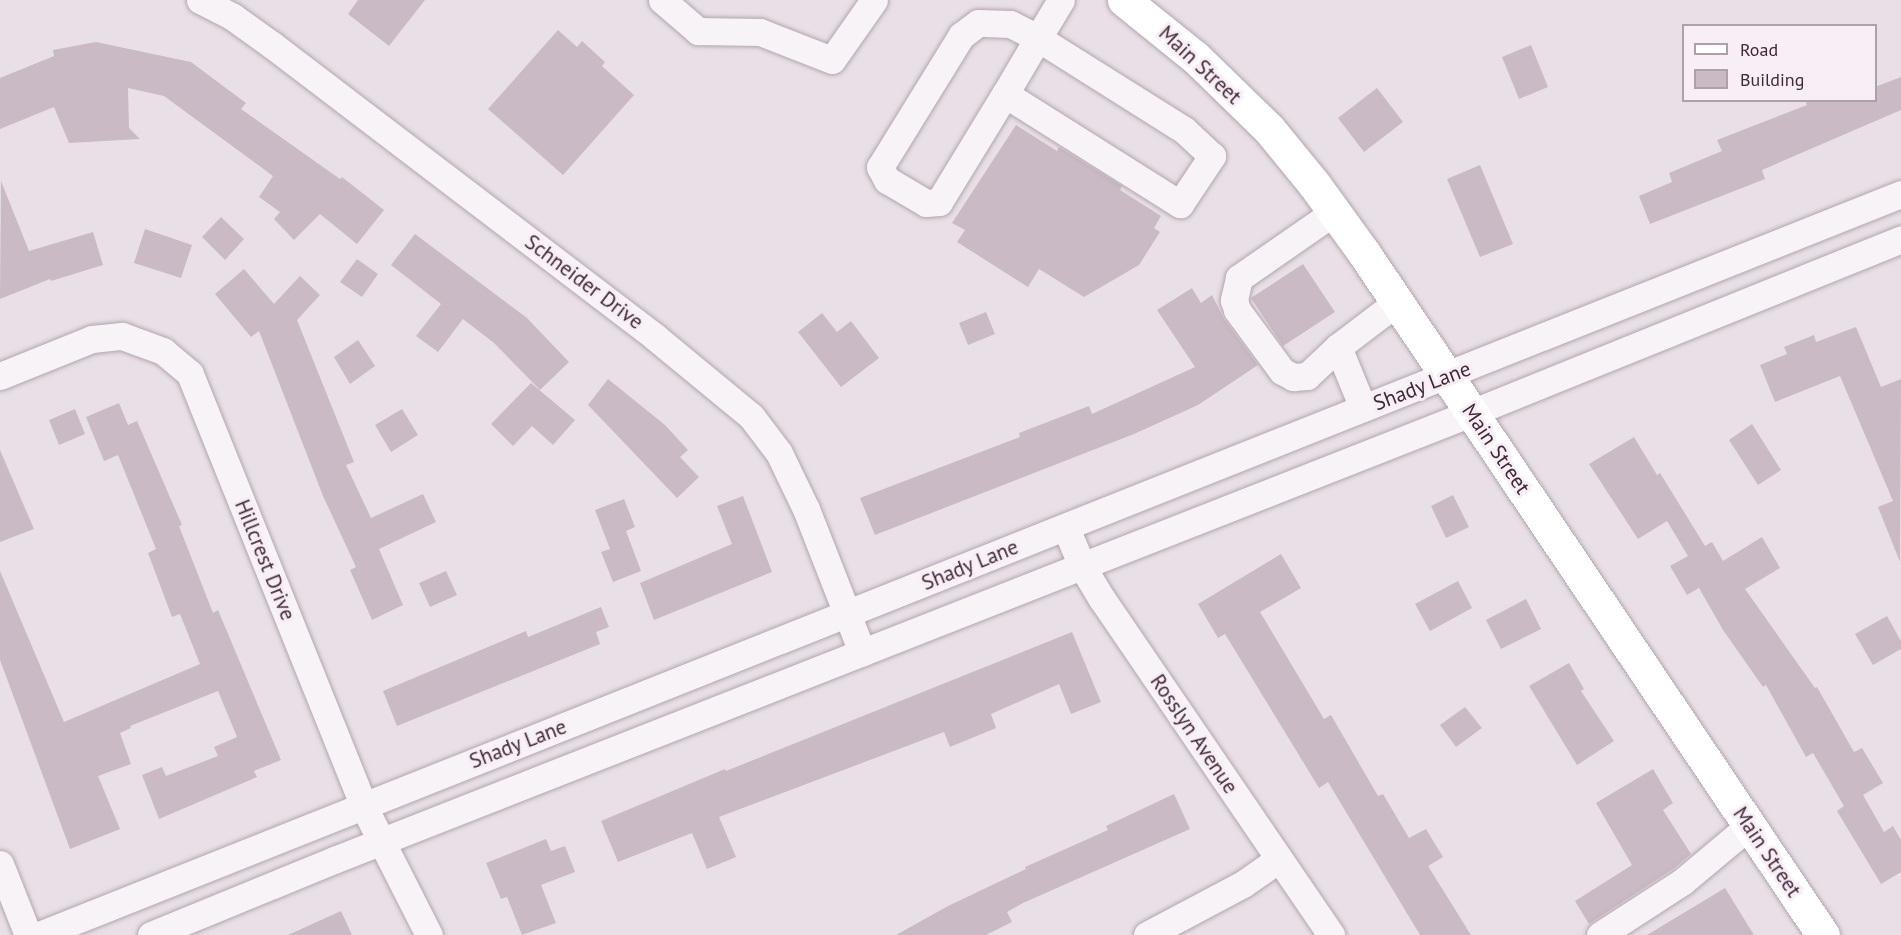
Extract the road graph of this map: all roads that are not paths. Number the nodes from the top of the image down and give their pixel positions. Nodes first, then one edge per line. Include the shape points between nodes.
1 (200, 0) edge
2 (662, 0) edge
3 (873, 0) edge
4 (1061, 0) edge
5 (1124, 0) edge
6 (1038, 38) junction
7 (1005, 94) junction
8 (1899, 201) edge
9 (1334, 213) junction
10 (1901, 239) edge
11 (1397, 302) junction
12 (1338, 347) junction
13 (0, 376) edge
14 (1447, 376) junction
15 (1363, 408) junction
16 (1471, 413) junction
17 (1324, 424) junction
18 (1340, 463) junction
19 (1066, 528) junction
20 (1082, 566) junction
21 (847, 614) junction
22 (862, 652) junction
23 (363, 806) junction
24 (1749, 825) junction
25 (382, 841) junction
26 (1280, 859) junction
27 (0, 864) edge
28 (28, 935) edge
29 (39, 935) edge
30 (151, 935) edge
31 (429, 935) edge
32 (1147, 935) edge
33 (1331, 935) edge
34 (1600, 935) edge
35 (1823, 935) edge

1 - 21 street, Schneider Drive via 233,17 272,45 656,337 751,416 779,453
2 - 3 street via 698,31 760,32 832,60
4 - 6 street
5 - 9 main road, Main Street via 1195,57 1269,129
6 - 7 street
6 - 7 street via 1010,24 978,23 962,36 880,167 887,180 926,203 939,202
6 - 7 street via 1184,130 1212,156 1180,204
8 - 14 street, Shady Lane
9 - 11 main road, Main Street
9 - 12 street via 1239,278 1234,300 1237,310 1282,371 1293,377 1306,376
10 - 16 street, Shady Lane
11 - 12 street
11 - 14 main road, Main Street
12 - 15 street
13 - 23 street, Hillcrest Drive via 92,339 122,336 163,351 190,374
14 - 15 street, Shady Lane
14 - 16 main road, Main Street
15 - 17 street, Shady Lane
16 - 18 street, Shady Lane
16 - 24 main road, Main Street
17 - 18 street
17 - 19 street, Shady Lane
18 - 20 street, Shady Lane
19 - 20 street, Rosslyn Avenue
19 - 21 street, Shady Lane
20 - 22 street, Shady Lane
20 - 26 street, Rosslyn Avenue
21 - 22 street, Schneider Drive
21 - 23 street, Shady Lane
22 - 25 street, Shady Lane
23 - 25 street, Hillcrest Drive
23 - 29 street, Shady Lane
24 - 34 street via 1682,882
24 - 35 main road, Main Street
25 - 30 street, Shady Lane
25 - 31 street, Hillcrest Drive
26 - 32 street via 1243,884
26 - 33 street, Rosslyn Avenue
27 - 28 street

